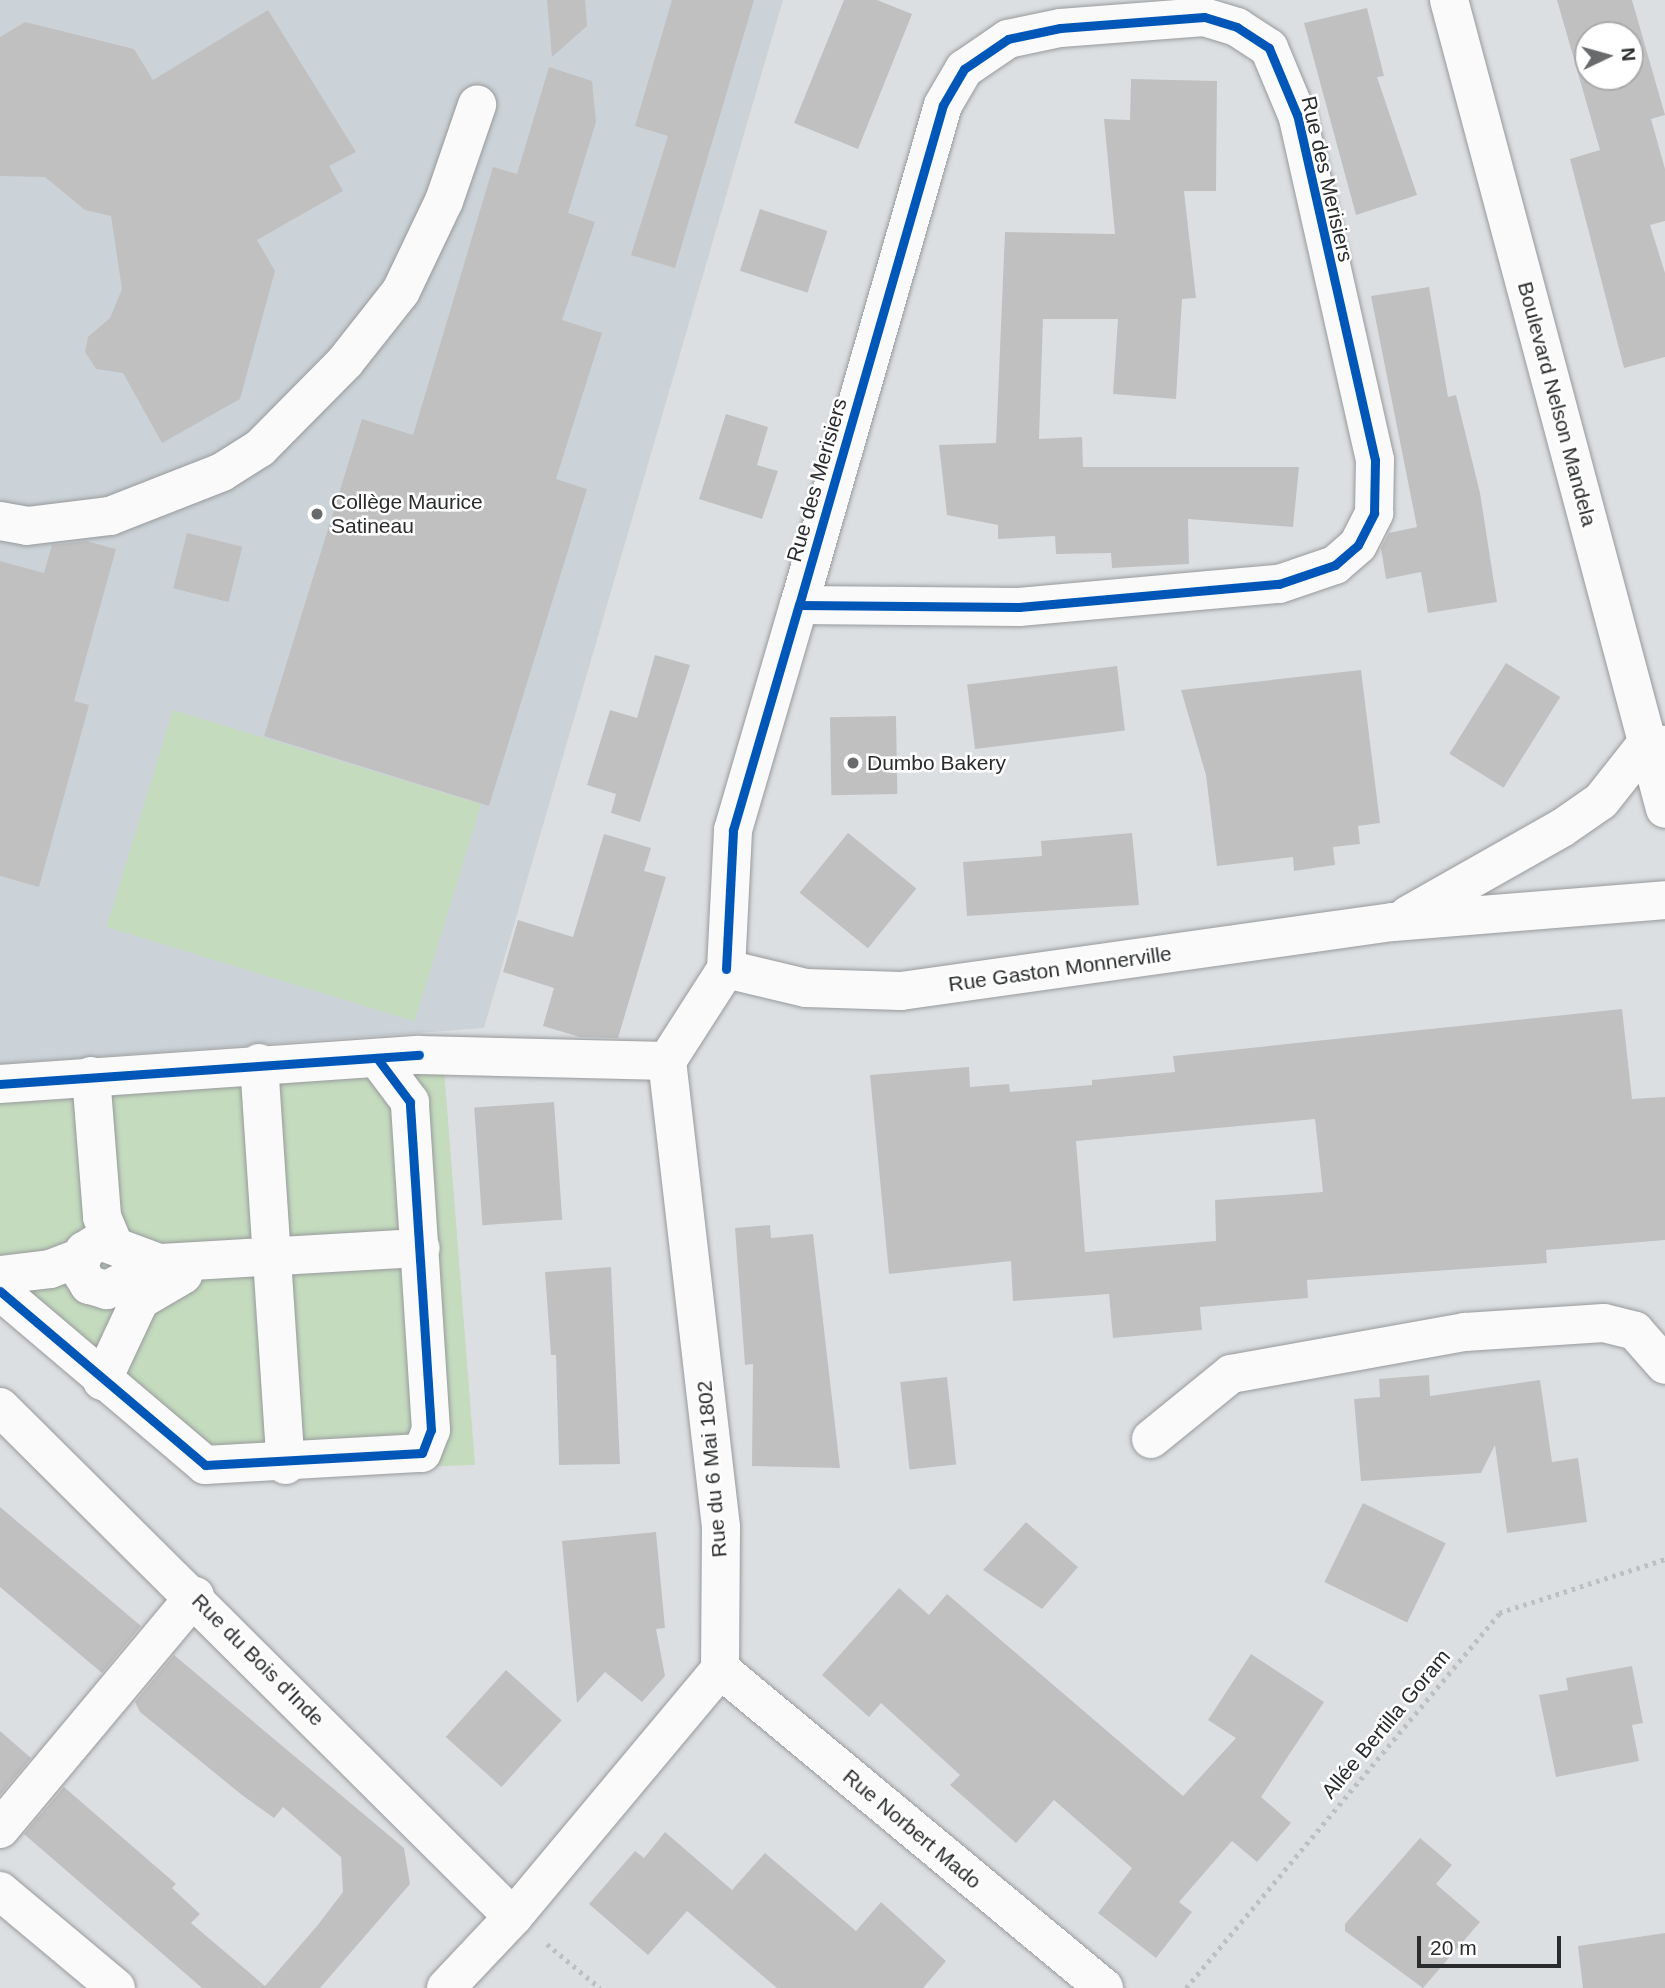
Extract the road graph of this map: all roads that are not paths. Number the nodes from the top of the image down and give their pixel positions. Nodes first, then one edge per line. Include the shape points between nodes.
1 (1449, 0) edge
2 (477, 105) dead end
3 (4, 522) edge
4 (799, 604) junction
5 (1656, 744) edge
6 (1665, 809) edge
7 (1665, 900) edge
8 (1394, 922) junction
9 (726, 969) junction
10 (377, 1058) junction
11 (667, 1061) junction
12 (259, 1063) junction
13 (90, 1076) junction
14 (0, 1084) edge
15 (421, 1248) junction
16 (271, 1257) junction
17 (198, 1262) junction
18 (104, 1267) junction
19 (0, 1275) edge
20 (0, 1291) edge
21 (1665, 1365) edge
22 (106, 1374) junction
23 (0, 1407) edge
24 (1151, 1439) dead end
25 (286, 1465) junction
26 (195, 1596) junction
27 (720, 1669) junction
28 (0, 1829) edge
29 (0, 1891) edge
30 (513, 1917) junction
31 (116, 1988) edge
32 (446, 1988) edge
33 (1104, 1988) edge

1 - 5 street, Boulevard Nelson Mandela
2 - 3 street via 412,269 369,332 260,447 165,497 110,516
4 - 4 street, Rue des Merisiers via 1018,607 1279,584 1335,565 1358,545 1374,513 1375,460 1297,115 1269,48 1237,27 1204,18 1060,28 1008,39 964,69 943,105
4 - 9 street, Rue des Merisiers via 733,830
5 - 6 street, Boulevard Nelson Mandela
5 - 8 street, Rue Gaston Monnerville via 1591,808
7 - 8 street, Rue Gaston Monnerville
8 - 9 street, Rue Gaston Monnerville via 901,991 806,988
9 - 11 street
10 - 11 street
10 - 12 street
10 - 15 street via 410,1102
11 - 27 street, Rue du 6 Mai 1802 via 721,1527
12 - 13 street
12 - 16 street
13 - 14 street
13 - 18 street
15 - 16 street
15 - 25 street via 427,1444 403,1459
16 - 17 street
16 - 25 street
17 - 18 street
17 - 22 street via 140,1300
18 - 19 street
18 - 22 street
20 - 22 street
21 - 24 street via 1635,1331 1604,1323 1465,1332 1231,1374
22 - 25 street via 205,1465
23 - 26 street, Rue du Bois d'Inde
26 - 28 street
26 - 30 street, Rue du Bois d'Inde
27 - 30 street
27 - 33 street, Rue Norbert Mado
29 - 31 street
30 - 32 street

